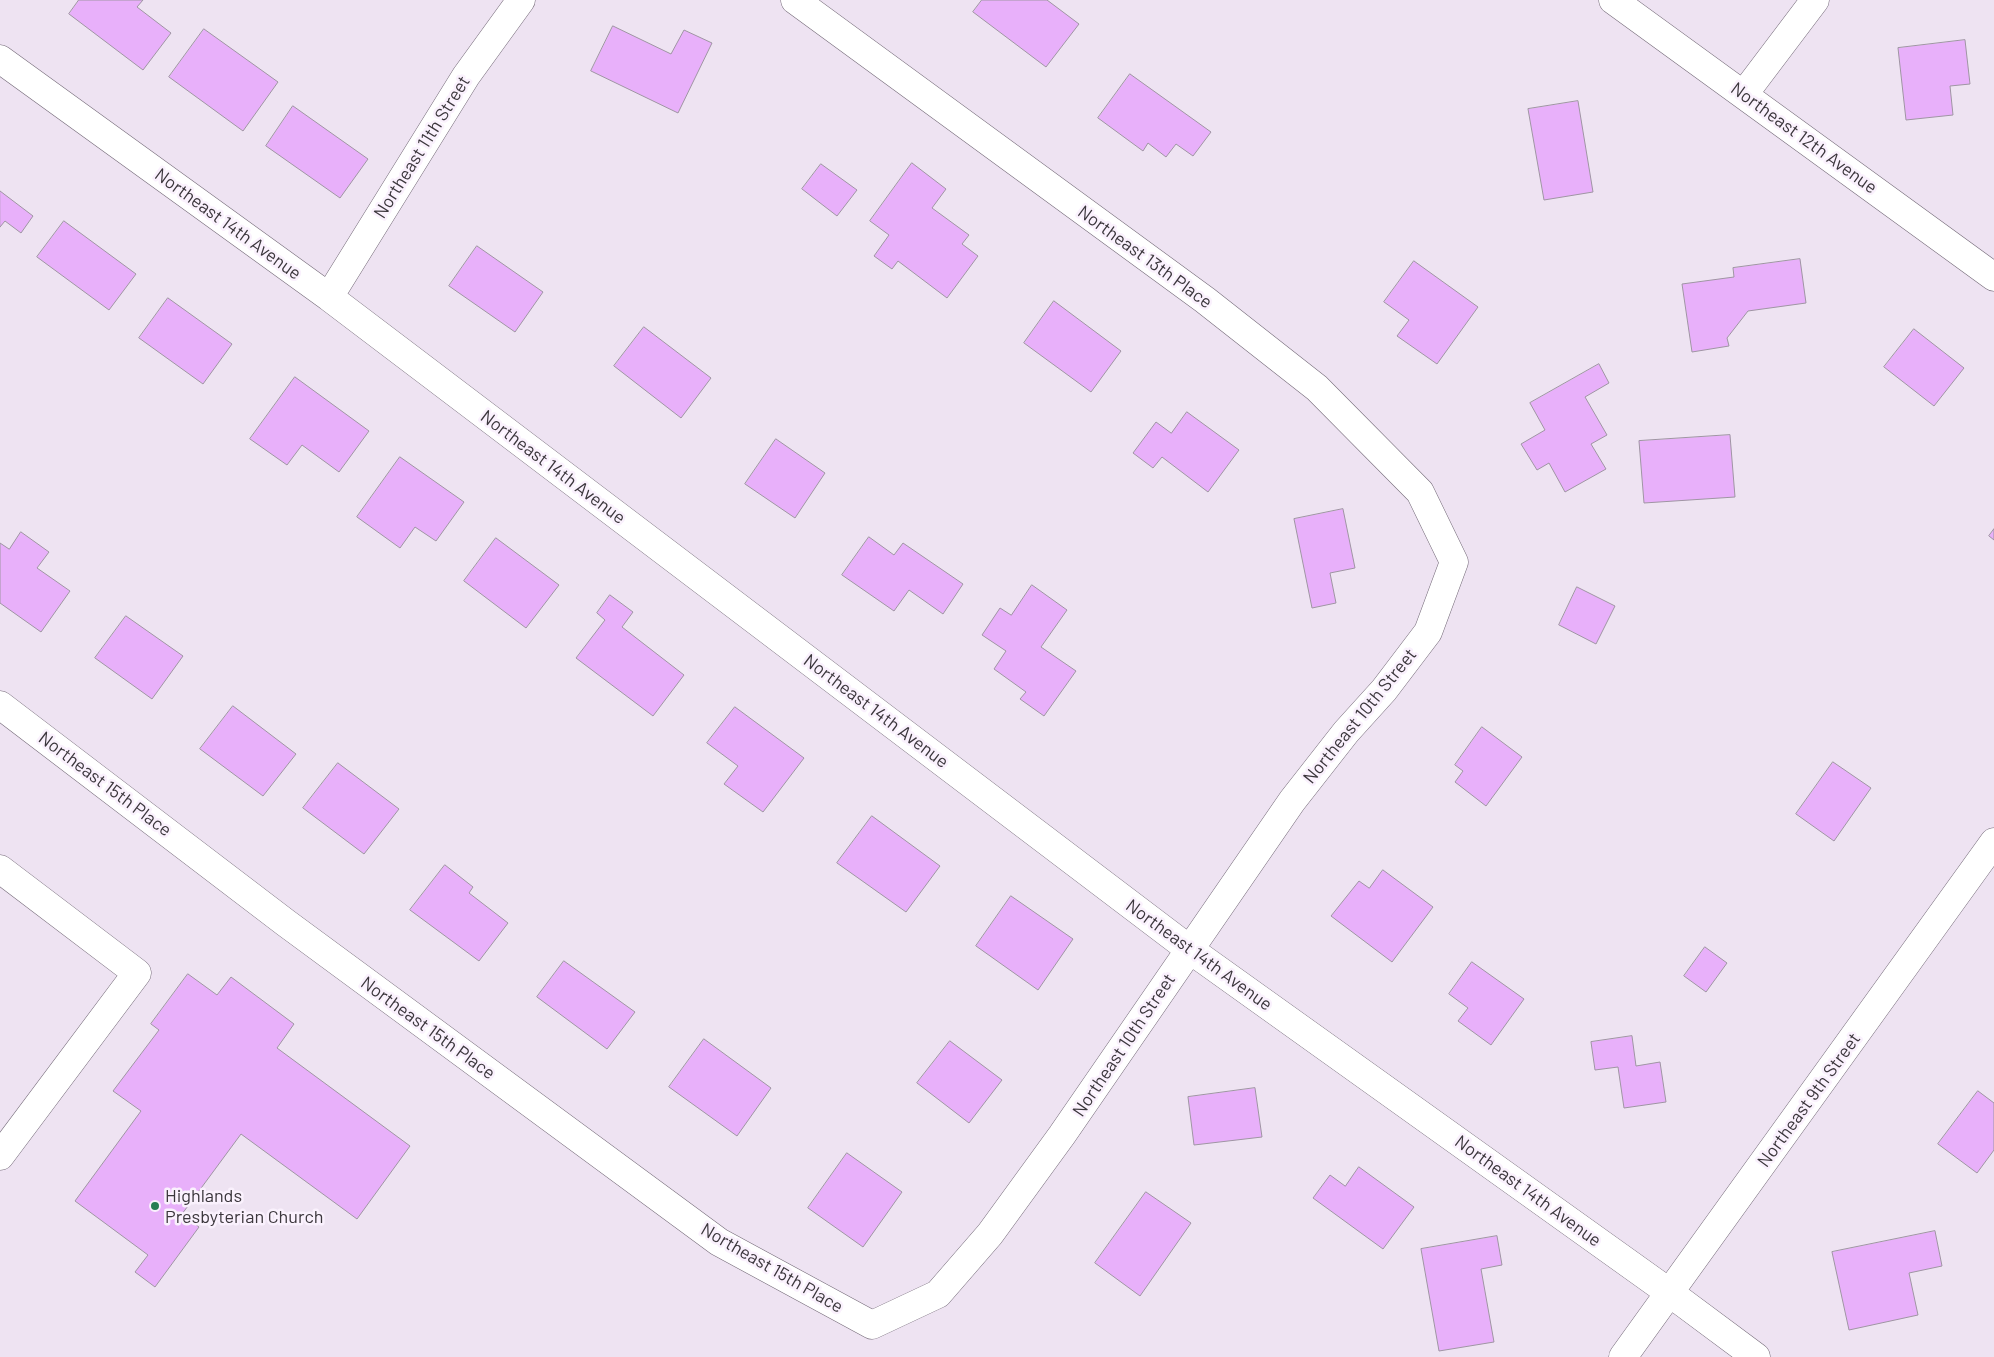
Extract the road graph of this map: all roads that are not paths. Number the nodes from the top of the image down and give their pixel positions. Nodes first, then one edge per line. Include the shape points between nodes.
1 (521, 0) edge
2 (795, 0) edge
3 (1613, 0) edge
4 (1814, 0) edge
5 (0, 59) edge
6 (1744, 94) junction
7 (1994, 277) edge
8 (329, 297) junction
9 (1452, 557) joint
10 (0, 705) edge
11 (1994, 842) edge
12 (0, 869) edge
13 (1189, 949) junction
14 (0, 1156) edge
15 (1670, 1293) junction
16 (872, 1325) joint
17 (1623, 1357) edge
18 (1756, 1357) edge

1 - 8 street, Northeast 11th Street via 466,76
2 - 9 street, Northeast 13th Place via 1205,300 1316,388 1420,492
3 - 6 street, Northeast 12th Avenue
4 - 6 street
5 - 8 street, Northeast 14th Avenue
6 - 7 street, Northeast 12th Avenue
8 - 13 street, Northeast 14th Avenue
9 - 13 street, Northeast 10th Street via 1454,562 1428,632 1292,801
10 - 16 street, Northeast 15th Place via 286,923 719,1242
11 - 15 street, Northeast 9th Street
12 - 14 street via 137,973
13 - 15 street, Northeast 14th Avenue
13 - 16 street, Northeast 10th Street via 990,1234 938,1294
15 - 17 street, Northeast 9th Street
15 - 18 street, Northeast 14th Avenue

